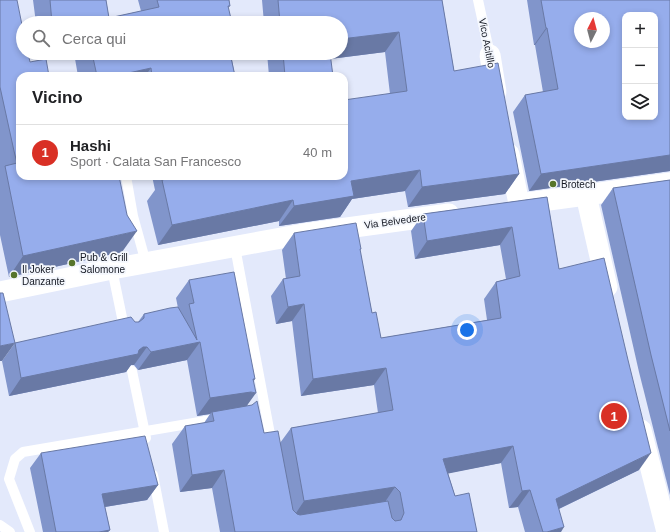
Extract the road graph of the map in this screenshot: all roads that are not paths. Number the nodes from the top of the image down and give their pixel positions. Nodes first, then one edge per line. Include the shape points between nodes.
1 (478, 0) edge
2 (490, 55) joint
3 (499, 108) edge
4 (506, 138) edge
5 (127, 180) edge
6 (670, 182) edge
7 (586, 195) junction
8 (466, 211) edge
9 (235, 247) junction
10 (146, 263) junction
11 (112, 269) junction
12 (0, 292) edge
13 (612, 308) edge
14 (125, 334) edge
15 (132, 371) edge
16 (636, 412) edge
17 (225, 418) edge
18 (144, 431) junction
19 (147, 447) edge
20 (274, 457) edge
21 (150, 462) edge
22 (0, 525) edge
23 (10, 532) edge
24 (30, 532) edge
25 (164, 532) edge
26 (667, 532) edge

1 - 2 lane, Vico Acitillo
2 - 3 street, Vico Acitillo
4 - 7 street via 511,205
5 - 10 lane via 133,216
6 - 7 street
7 - 13 street
8 - 9 street, Via Belvedere via 303,234
9 - 10 street, Via Belvedere
9 - 20 lane
10 - 11 street, Via Belvedere
11 - 12 street, Via Belvedere
11 - 14 lane
15 - 18 lane
16 - 26 street
17 - 18 lane
18 - 19 lane
18 - 24 lane via 23,452 15,459 9,479
21 - 25 lane
22 - 23 lane

